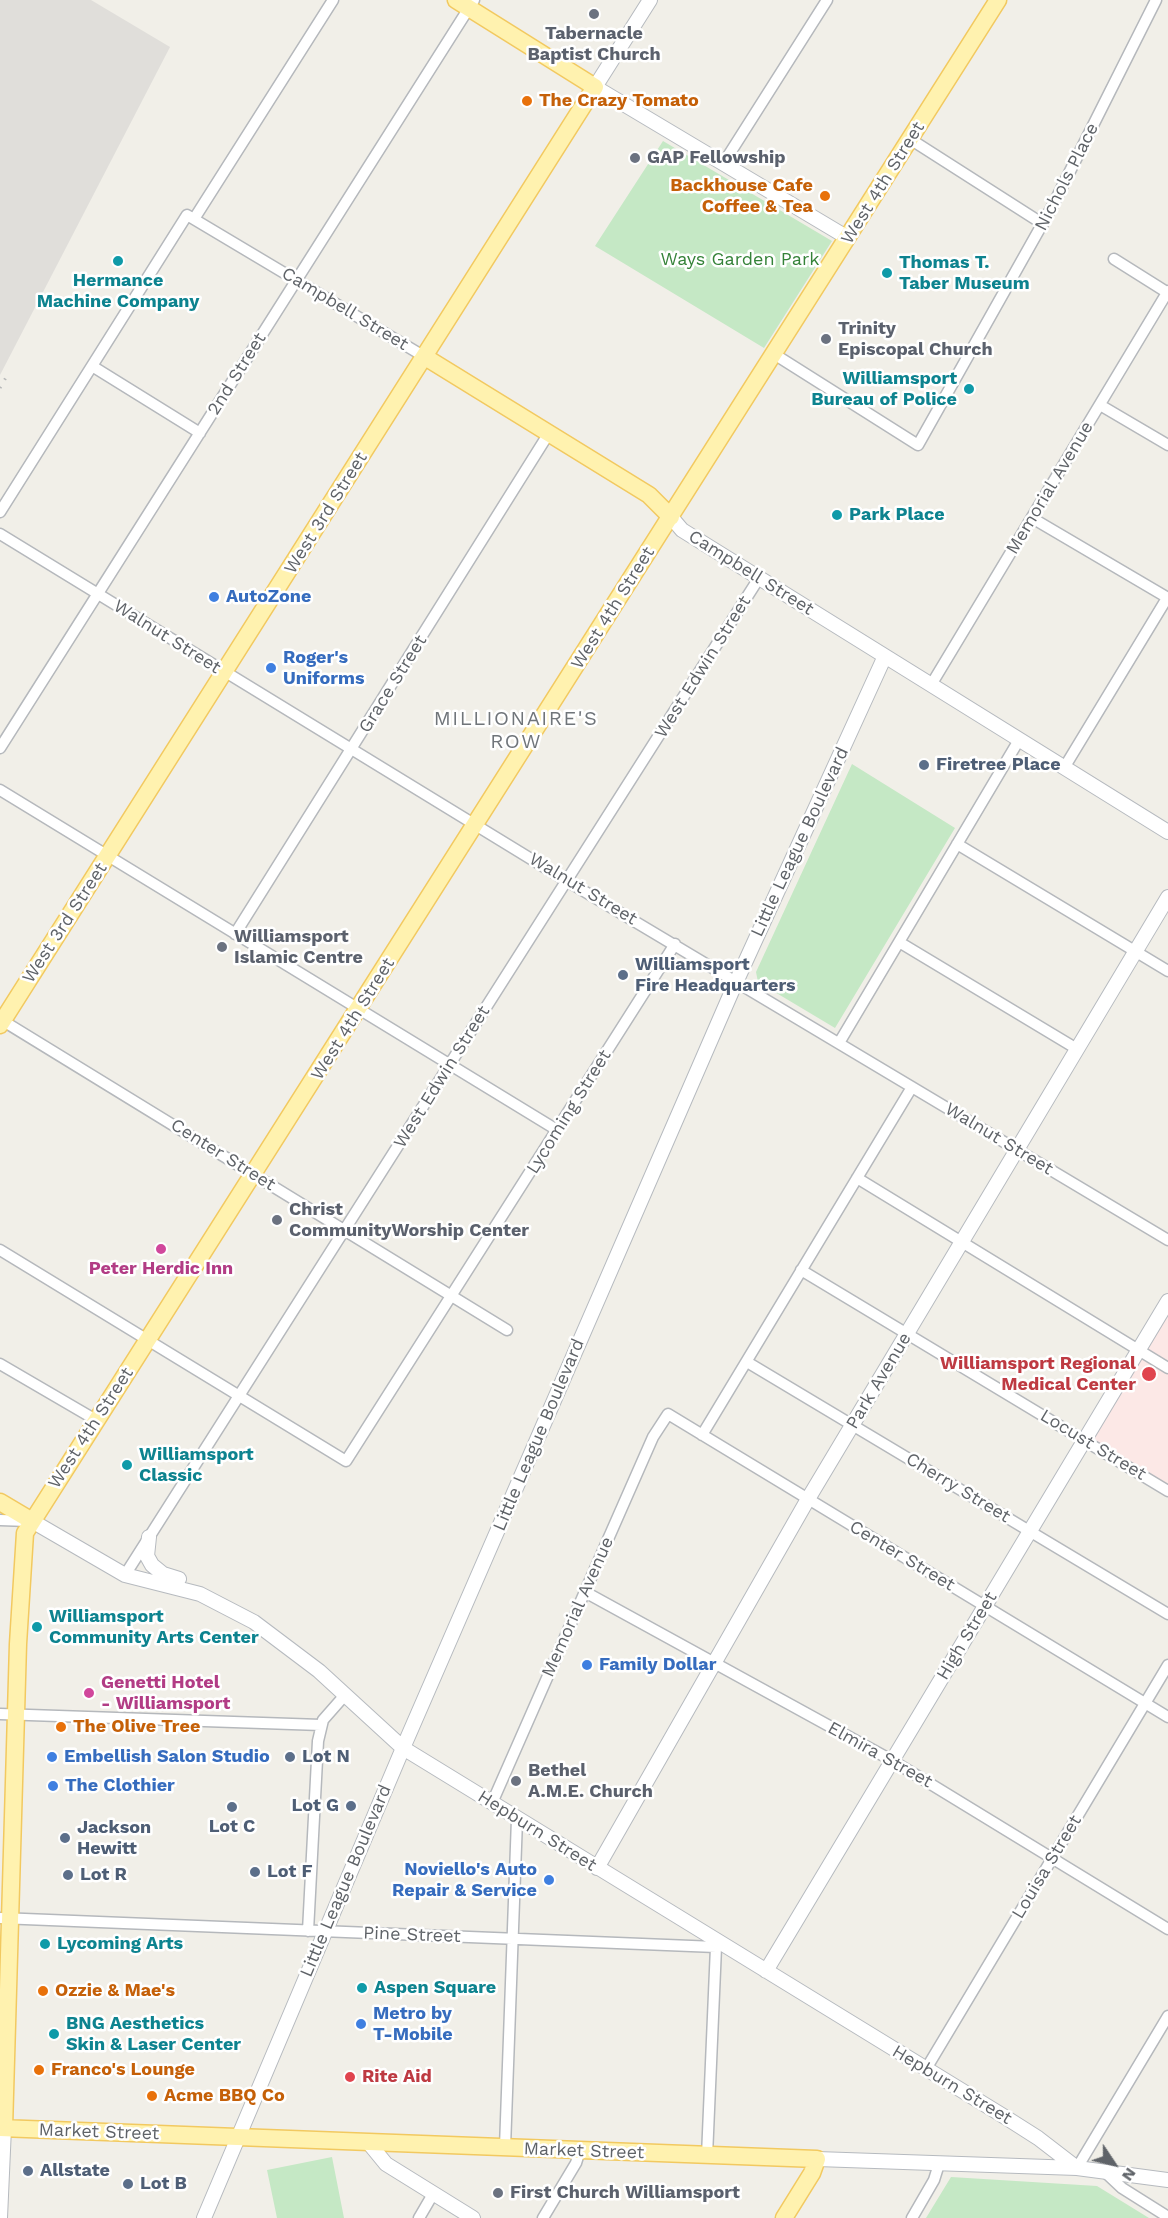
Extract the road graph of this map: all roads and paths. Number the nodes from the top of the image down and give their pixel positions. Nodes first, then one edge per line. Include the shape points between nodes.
1 (333, 0) edge
2 (650, 0) edge
3 (827, 0) edge
4 (998, 0) edge
5 (1156, 0) edge
6 (466, 3) edge
7 (595, 87) junction
8 (910, 140) junction
9 (723, 164) junction
10 (190, 217) junction
11 (1043, 224) junction
12 (848, 238) junction
13 (1114, 259) dead end
14 (297, 280) junction
15 (1168, 292) edge
16 (774, 354) junction
17 (425, 357) junction
18 (92, 366) junction
19 (1100, 405) junction
20 (549, 433) junction
21 (200, 434) junction
22 (1168, 445) edge
23 (0, 512) edge
24 (671, 516) junction
25 (1032, 518) junction
26 (0, 534) edge
27 (759, 579) junction
28 (98, 594) junction
29 (1168, 598) edge
30 (885, 656) junction
31 (224, 672) junction
32 (931, 685) junction
33 (1019, 740) junction
34 (0, 748) edge
35 (352, 748) junction
36 (1064, 768) junction
37 (0, 790) edge
38 (476, 824) junction
39 (1168, 832) edge
40 (957, 844) junction
41 (107, 856) junction
42 (567, 881) junction
43 (1168, 897) edge
44 (235, 934) junction
45 (899, 942) junction
46 (675, 945) junction
47 (1135, 951) junction
48 (1168, 971) edge
49 (736, 982) junction
50 (358, 1009) junction
51 (1, 1022) edge
52 (839, 1043) junction
53 (1077, 1050) junction
54 (450, 1065) junction
55 (912, 1087) junction
56 (557, 1130) junction
57 (1017, 1151) junction
58 (255, 1174) junction
59 (857, 1178) junction
60 (345, 1230) junction
61 (1168, 1240) edge
62 (962, 1242) junction
63 (0, 1250) edge
64 (801, 1270) junction
65 (452, 1296) junction
66 (1168, 1301) edge
67 (507, 1330) dead end
68 (907, 1334) junction
69 (147, 1340) junction
70 (1138, 1350) junction
71 (747, 1362) junction
72 (0, 1365) edge
73 (1168, 1368) edge
74 (239, 1396) junction
75 (668, 1414) joint
76 (96, 1420) junction
77 (853, 1425) junction
78 (702, 1435) junction
79 (1085, 1441) junction
80 (1168, 1491) edge
81 (808, 1499) junction
82 (0, 1502) edge
83 (0, 1520) edge
84 (32, 1521) junction
85 (1030, 1531) junction
86 (149, 1537) junction
87 (125, 1575) junction
88 (585, 1592) junction
89 (200, 1594) junction
90 (985, 1606) junction
91 (1168, 1614) edge
92 (714, 1663) junction
93 (1168, 1665) edge
94 (345, 1695) junction
95 (1144, 1703) junction
96 (8, 1714) edge
97 (1168, 1717) edge
98 (321, 1725) junction
99 (403, 1748) junction
100 (893, 1761) junction
101 (492, 1803) junction
102 (517, 1819) junction
103 (1053, 1858) junction
104 (597, 1868) junction
105 (6, 1918) edge
106 (1168, 1929) edge
107 (308, 1931) junction
108 (325, 1932) junction
109 (513, 1939) junction
110 (717, 1945) junction
111 (766, 1971) junction
112 (1168, 2016) edge
113 (926, 2069) junction
114 (2, 2128) edge
115 (239, 2136) junction
116 (368, 2142) junction
117 (505, 2147) junction
118 (580, 2150) junction
119 (707, 2156) junction
120 (817, 2159) junction
121 (939, 2164) junction
122 (1077, 2168) junction
123 (1106, 2172) junction
124 (1168, 2180) edge
125 (433, 2194) junction
126 (1168, 2217) edge
127 (0, 2218) edge
128 (204, 2218) edge
129 (419, 2218) edge
130 (473, 2218) edge
131 (543, 2218) edge
132 (784, 2218) edge
133 (912, 2218) edge

1 - 10 street
2 - 7 street, West 3rd Street
3 - 9 street
4 - 8 main road, West 4th Street
5 - 11 street, Nichols Place
6 - 7 main road
6 - 14 street, 2nd Street
7 - 9 street
7 - 17 main road, West 3rd Street
8 - 11 street
8 - 12 main road, West 4th Street
9 - 12 street
10 - 14 street, Campbell Street
10 - 18 street
11 - 16 street, Nichols Place via 918,445
12 - 16 main road, West 4th Street
13 - 15 street
14 - 17 street, Campbell Street
14 - 21 street, 2nd Street
15 - 19 street, Memorial Avenue
16 - 24 main road, West 4th Street
17 - 20 main road, Campbell Street
17 - 31 main road, West 3rd Street
18 - 21 street
18 - 23 street
19 - 22 street
19 - 25 street, Memorial Avenue
20 - 24 main road, Campbell Street via 649,495
20 - 35 street, Grace Street
21 - 28 street, 2nd Street
24 - 27 street, Campbell Street via 682,530
24 - 38 main road, West 4th Street
25 - 29 street
25 - 32 street, Memorial Avenue
26 - 28 street, Walnut Street
27 - 30 street, Campbell Street
27 - 42 street, West Edwin Street
28 - 31 street, Walnut Street
28 - 34 street, 2nd Street
29 - 36 street
30 - 32 street, Campbell Street
30 - 49 street, Little League Boulevard
31 - 35 street, Walnut Street
31 - 41 main road, West 3rd Street
32 - 33 street, Campbell Street
33 - 36 street, Campbell Street
33 - 40 street
35 - 38 street, Walnut Street
35 - 44 street, Grace Street
36 - 39 street, Campbell Street
37 - 41 street
38 - 42 street, Walnut Street
38 - 50 main road, West 4th Street
40 - 45 street
40 - 47 street
41 - 44 street
41 - 51 main road, West 3rd Street
42 - 46 street, Walnut Street
42 - 54 street, West Edwin Street
43 - 47 street, Park Avenue
44 - 50 street
45 - 52 street
45 - 53 street
46 - 49 street, Walnut Street
46 - 56 street, Lycoming Street
47 - 48 street
47 - 53 street, Park Avenue
49 - 52 street, Walnut Street
49 - 99 street, Little League Boulevard
50 - 54 street
50 - 58 main road, West 4th Street
51 - 58 street, Center Street
52 - 55 street, Walnut Street
53 - 57 street, Park Avenue
54 - 56 street
54 - 60 street, West Edwin Street
55 - 57 street, Walnut Street
55 - 59 street
56 - 65 street, Lycoming Street
57 - 61 street, Walnut Street
57 - 62 street, Park Avenue
58 - 60 street, Center Street
58 - 69 main road, West 4th Street
59 - 62 street
59 - 64 street
60 - 65 street, Center Street
60 - 74 street, West Edwin Street
62 - 68 street, Park Avenue
62 - 70 street
63 - 69 street
64 - 68 street, Locust Street
64 - 71 street
65 - 67 street, Center Street
65 - 74 street, Lycoming Street via 346,1461
66 - 70 street, High Street
68 - 77 street, Park Avenue
68 - 79 street, Locust Street
69 - 74 street
69 - 76 main road, West 4th Street
70 - 73 street
70 - 79 street, High Street
71 - 77 street, Cherry Street
71 - 78 street
72 - 76 street
74 - 86 street, West Edwin Street
75 - 78 street, Center Street
75 - 88 street, Memorial Avenue via 653,1437
76 - 84 main road, West 4th Street
77 - 81 street, Park Avenue
77 - 85 street, Cherry Street
78 - 81 street, Center Street
79 - 80 street, Locust Street
79 - 85 street, High Street
81 - 90 street, Center Street
81 - 92 street, Park Avenue
82 - 84 main road, Hepburn Street
83 - 84 street
84 - 87 street, Hepburn Street
84 - 96 main road, West 4th Street via 22,1547
85 - 90 street, High Street
85 - 91 street, Cherry Street
86 - 87 street, West Edwin Street
86 - 89 street via 147,1556 152,1565 163,1574 185,1580
87 - 89 street, Hepburn Street
88 - 92 street, Elmira Street
88 - 101 street, Memorial Avenue
89 - 94 street, Hepburn Street via 254,1622 300,1655
90 - 95 street, Center Street
90 - 100 street, High Street
92 - 100 street, Elmira Street
92 - 104 street, Park Avenue
93 - 95 street, Louisa Street
94 - 98 street
94 - 99 street, Hepburn Street
95 - 97 street, Center Street
95 - 103 street, Louisa Street
96 - 98 street
96 - 105 main road, West 4th Street
98 - 107 street
99 - 101 street, Hepburn Street
99 - 108 street, Little League Boulevard
100 - 103 street, Elmira Street
100 - 111 street, High Street
101 - 102 street, Hepburn Street
102 - 104 street, Hepburn Street
102 - 109 street
103 - 106 street, Elmira Street
103 - 113 street, Louisa Street
104 - 110 street, Hepburn Street
105 - 107 street, Pine Street
105 - 114 main road, West 4th Street
107 - 108 street, Pine Street
108 - 109 street, Pine Street
108 - 115 street, Little League Boulevard
109 - 110 street, Pine Street
109 - 117 street
110 - 111 street, Hepburn Street
110 - 119 street
111 - 113 street, Hepburn Street
112 - 122 street
113 - 122 street, Hepburn Street via 1038,2138
114 - 115 main road, Market Street
114 - 127 street
115 - 116 main road, Market Street
115 - 128 street, Little League Boulevard
116 - 117 main road, Market Street
116 - 125 street via 386,2164
117 - 118 main road, Market Street
118 - 119 main road, Market Street
118 - 131 street
119 - 120 main road, Market Street
120 - 121 street, Market Street
120 - 132 main road
121 - 122 street, Market Street
121 - 133 street
122 - 123 street, Market Street
123 - 124 street, Market Street
123 - 126 street via 1122,2188
125 - 129 street
125 - 130 street

